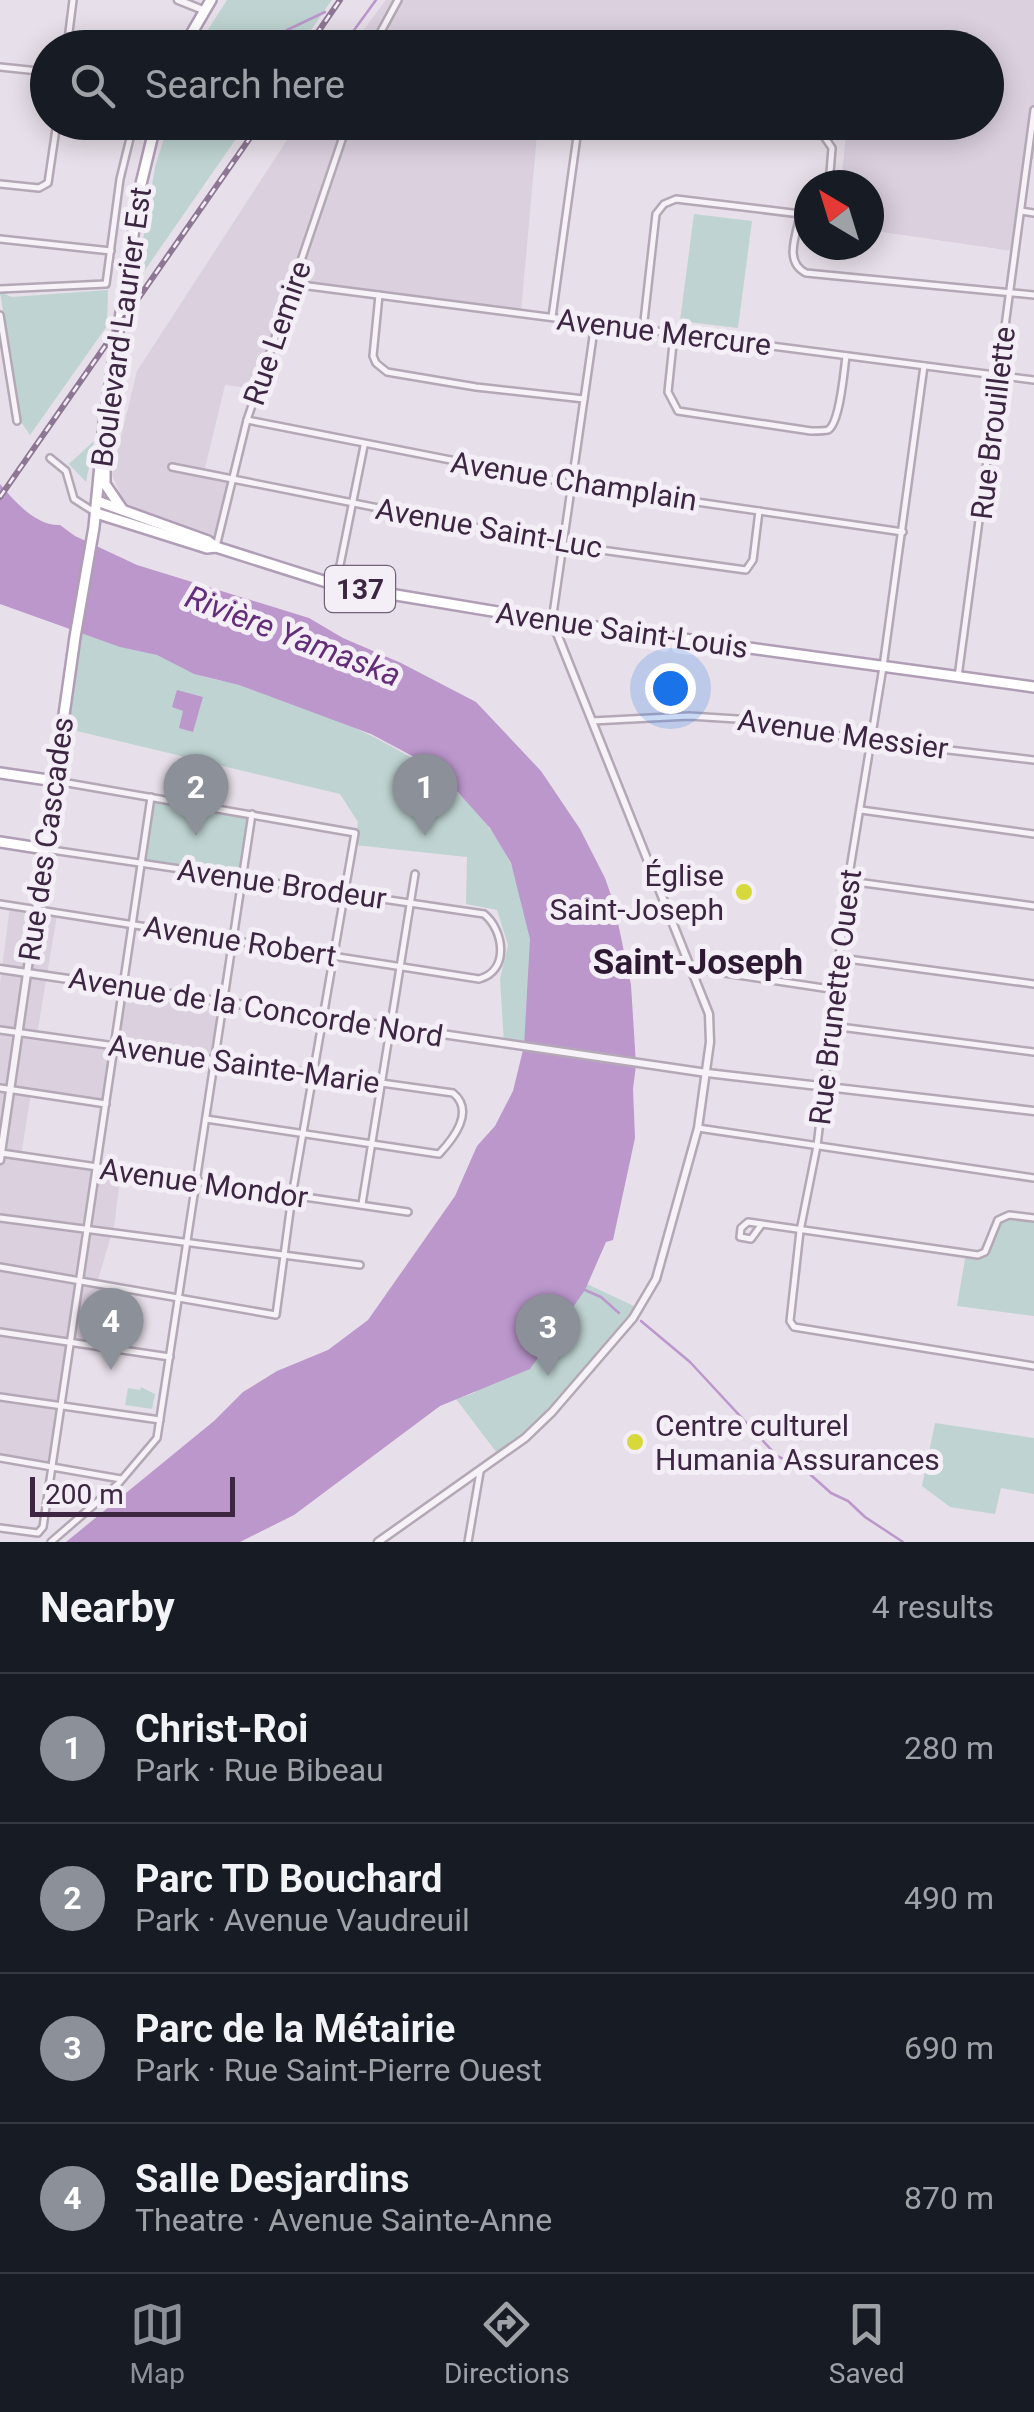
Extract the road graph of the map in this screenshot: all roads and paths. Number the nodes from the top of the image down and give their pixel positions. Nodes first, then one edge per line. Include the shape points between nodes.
1 (73, 0) edge
2 (178, 0) edge
3 (211, 0) edge
4 (398, 0) edge
5 (203, 10) junction
6 (69, 30) edge
7 (192, 30) edge
8 (382, 30) edge
9 (0, 67) edge
10 (30, 70) edge
11 (1034, 110) edge
12 (54, 140) edge
13 (130, 140) edge
14 (152, 140) edge
15 (342, 140) edge
16 (577, 140) edge
17 (827, 140) edge
18 (830, 170) edge
19 (0, 184) edge
20 (1020, 211) junction
21 (1034, 213) edge
22 (794, 215) edge
23 (0, 239) edge
24 (794, 247) edge
25 (111, 251) junction
26 (293, 284) junction
27 (0, 289) edge
28 (1008, 292) junction
29 (1034, 295) edge
30 (380, 296) junction
31 (0, 315) edge
32 (552, 318) junction
33 (596, 324) junction
34 (643, 330) junction
35 (674, 334) junction
36 (846, 356) junction
37 (924, 366) junction
38 (998, 376) junction
39 (1034, 380) edge
40 (584, 400) junction
41 (247, 420) junction
42 (17, 421) dead end
43 (104, 424) junction
44 (364, 446) junction
45 (50, 458) dead end
46 (172, 466) dead end
47 (232, 477) junction
48 (573, 484) junction
49 (353, 504) junction
50 (96, 507) junction
51 (759, 511) junction
52 (127, 514) junction
53 (93, 532) joint
54 (903, 532) junction
55 (565, 544) junction
56 (216, 547) junction
57 (336, 585) junction
58 (552, 621) junction
59 (884, 667) junction
60 (958, 677) junction
61 (1034, 688) edge
62 (592, 721) junction
63 (872, 741) junction
64 (1034, 760) edge
65 (0, 773) edge
66 (54, 780) junction
67 (150, 797) junction
68 (861, 810) junction
69 (252, 814) junction
70 (1034, 834) edge
71 (0, 842) edge
72 (45, 848) junction
73 (141, 863) junction
74 (415, 874) dead end
75 (242, 878) junction
76 (848, 881) junction
77 (344, 893) junction
78 (410, 903) junction
79 (0, 904) edge
80 (1034, 906) edge
81 (36, 910) junction
82 (132, 925) junction
83 (235, 940) junction
84 (334, 956) junction
85 (840, 958) junction
86 (399, 966) junction
87 (690, 968) junction
88 (0, 969) edge
89 (27, 973) junction
90 (479, 978) joint
91 (1034, 984) edge
92 (123, 986) junction
93 (837, 990) junction
94 (224, 1001) junction
95 (324, 1016) junction
96 (832, 1026) junction
97 (388, 1027) junction
98 (0, 1030) edge
99 (18, 1033) junction
100 (115, 1046) junction
101 (1034, 1052) edge
102 (214, 1060) junction
103 (707, 1073) junction
104 (314, 1074) junction
105 (380, 1083) junction
106 (824, 1085) junction
107 (0, 1088) edge
108 (10, 1090) junction
109 (106, 1104) junction
110 (1034, 1111) edge
111 (206, 1119) junction
112 (698, 1128) junction
113 (304, 1134) junction
114 (372, 1144) junction
115 (817, 1146) junction
116 (0, 1155) edge
117 (97, 1168) junction
118 (1034, 1178) edge
119 (196, 1183) junction
120 (292, 1196) junction
121 (362, 1204) junction
122 (408, 1212) dead end
123 (0, 1218) edge
124 (1034, 1218) edge
125 (762, 1224) junction
126 (88, 1228) junction
127 (800, 1231) junction
128 (186, 1244) junction
129 (286, 1255) junction
130 (360, 1265) dead end
131 (0, 1267) edge
132 (81, 1281) junction
133 (179, 1298) junction
134 (0, 1332) edge
135 (72, 1343) junction
136 (170, 1357) junction
137 (1034, 1366) edge
138 (0, 1398) edge
139 (63, 1406) junction
140 (160, 1420) junction
141 (0, 1458) edge
142 (54, 1468) junction
143 (480, 1472) junction
144 (121, 1479) junction
145 (0, 1528) edge
146 (51, 1542) edge
147 (378, 1542) edge
148 (468, 1542) edge

1 - 6 street
2 - 5 street
3 - 5 main road
4 - 8 street
5 - 7 main road
9 - 10 street
11 - 20 street, Rue Brouillette
12 - 19 street via 48,183
13 - 25 street
14 - 43 main road, Boulevard Laurier Est
15 - 26 street, Rue Lemire
16 - 32 street
17 - 18 street
20 - 21 street
20 - 28 street, Rue Brouillette
22 - 34 street via 676,200 664,204 656,214
23 - 25 street
24 - 28 street via 792,257 806,273
25 - 27 street via 106,284
26 - 30 street, Avenue Mercure
26 - 41 street, Rue Lemire
28 - 29 street
28 - 38 street, Rue Brouillette
30 - 32 street, Avenue Mercure
30 - 40 street via 373,356 387,372
31 - 42 street
32 - 33 street, Avenue Mercure
33 - 34 street, Avenue Mercure
33 - 40 street
34 - 35 street, Avenue Mercure
35 - 36 street, Avenue Mercure
35 - 36 street via 668,392 678,411 810,431 832,427
36 - 37 street, Avenue Mercure
37 - 38 street, Avenue Mercure
37 - 54 street, Rue Brunette Ouest
38 - 39 street, Avenue Mercure
38 - 60 street, Rue Brouillette
40 - 48 street
41 - 44 street, Avenue Champlain
41 - 47 street, Rue Lemire
43 - 50 main road, Boulevard Laurier Est
43 - 52 main road via 105,484
44 - 48 street, Avenue Champlain
44 - 49 street
45 - 50 street, Avenue Saint-Louis via 66,471 74,499
46 - 47 street, Avenue Saint-Luc
47 - 49 street, Avenue Saint-Luc
47 - 56 street, Rue Lemire
48 - 51 street, Avenue Champlain
48 - 55 street
49 - 55 street, Avenue Saint-Luc
49 - 57 street
50 - 52 main road, Avenue Saint-Louis / 137
50 - 53 main road, Boulevard Laurier Est
50 - 56 main road, Avenue Saint-Louis / 137 via 141,530
51 - 54 street, Avenue Champlain
51 - 55 street, Avenue Saint-Luc via 746,570
52 - 56 main road, Avenue Saint-Louis / 137
53 - 66 main road, Rue des Cascades
54 - 59 street, Rue Brunette Ouest
55 - 58 street
56 - 57 main road, Avenue Saint-Louis / 137
57 - 58 main road, Avenue Saint-Louis / 137
58 - 59 main road, Avenue Saint-Louis / 137
58 - 62 street
59 - 60 main road, Avenue Saint-Louis / 137
59 - 63 street, Rue Brunette Ouest
60 - 61 main road, Avenue Saint-Louis / 137
62 - 63 street, Avenue Messier via 737,719
62 - 87 street
63 - 64 street, Avenue Messier
63 - 68 street, Rue Brunette Ouest
65 - 66 main road
66 - 67 street
66 - 72 main road, Rue des Cascades
67 - 69 street
67 - 73 street
68 - 70 street
68 - 76 street, Rue Brunette Ouest
69 - 75 street
69 - 77 street via 354,832
71 - 72 main road, Avenue Brodeur
72 - 73 street, Avenue Brodeur
72 - 81 street, Rue des Cascades
73 - 75 street, Avenue Brodeur
73 - 82 street
74 - 78 street
75 - 77 street, Avenue Brodeur
75 - 83 street
76 - 80 street
76 - 85 street, Rue Brunette Ouest
77 - 78 street, Avenue Brodeur
77 - 84 street
78 - 86 street
78 - 90 street, Avenue Brodeur via 491,919 499,963
79 - 81 street, Avenue Robert
81 - 82 street, Avenue Robert
81 - 89 street, Rue des Cascades
82 - 83 street, Avenue Robert
82 - 92 street
83 - 84 street, Avenue Robert
83 - 94 street
84 - 86 street, Avenue Robert
84 - 95 street
85 - 91 street
85 - 93 street, Rue Brunette Ouest
86 - 90 street, Avenue Robert
86 - 97 street
87 - 93 street
87 - 103 street via 709,1014
88 - 89 street, Avenue de la Concorde Nord
89 - 92 street, Avenue de la Concorde Nord
89 - 99 street, Rue des Cascades
92 - 94 street, Avenue de la Concorde Nord
92 - 100 street
93 - 96 street, Rue Brunette Ouest
94 - 95 street, Avenue de la Concorde Nord
94 - 102 street
95 - 97 street, Avenue de la Concorde Nord
95 - 104 street
96 - 101 street
96 - 106 street, Rue Brunette Ouest
97 - 103 street, Avenue de la Concorde Nord
97 - 105 street
98 - 99 street, Avenue Sainte-Marie
99 - 100 street, Avenue Sainte-Marie
99 - 108 street, Rue des Cascades
100 - 102 street, Avenue Sainte-Marie
100 - 109 street
102 - 104 street, Avenue Sainte-Marie
102 - 111 street
103 - 106 street, Avenue de la Concorde Nord
103 - 112 street
104 - 105 street, Avenue Sainte-Marie
104 - 113 street
105 - 114 street
105 - 114 street, Avenue Sainte-Marie via 453,1093 464,1109 451,1142 438,1154
106 - 110 street, Avenue de la Concorde Nord
106 - 115 street, Rue Brunette Ouest
107 - 108 street
108 - 109 street
108 - 116 street, Rue des Cascades
109 - 117 street
111 - 113 street
111 - 119 street
112 - 115 street
112 - 143 street via 656,1279 633,1318 552,1412
113 - 114 street
113 - 120 street
114 - 121 street
115 - 118 street
115 - 127 street, Rue Brunette Ouest
116 - 117 street, Avenue Mondor
117 - 119 street, Avenue Mondor
117 - 126 street
119 - 120 street, Avenue Mondor
119 - 128 street
120 - 121 street, Avenue Mondor
120 - 129 street
121 - 122 street, Avenue Mondor
123 - 126 street
124 - 127 street via 1009,1214 998,1220 978,1256
125 - 125 street via 748,1222 740,1237 752,1239
125 - 127 street
126 - 128 street
126 - 132 street
127 - 137 street, Rue Brunette Ouest via 794,1326
128 - 129 street
128 - 133 street
129 - 130 street
129 - 133 street via 276,1314
131 - 132 street
132 - 133 street
132 - 135 street
133 - 136 street
134 - 135 street
135 - 136 street
135 - 139 street
136 - 140 street
138 - 139 street
139 - 140 street
139 - 142 street
140 - 144 street via 158,1438
141 - 142 street
142 - 144 street
142 - 145 street via 42,1530
143 - 147 street
143 - 148 street
144 - 146 street

